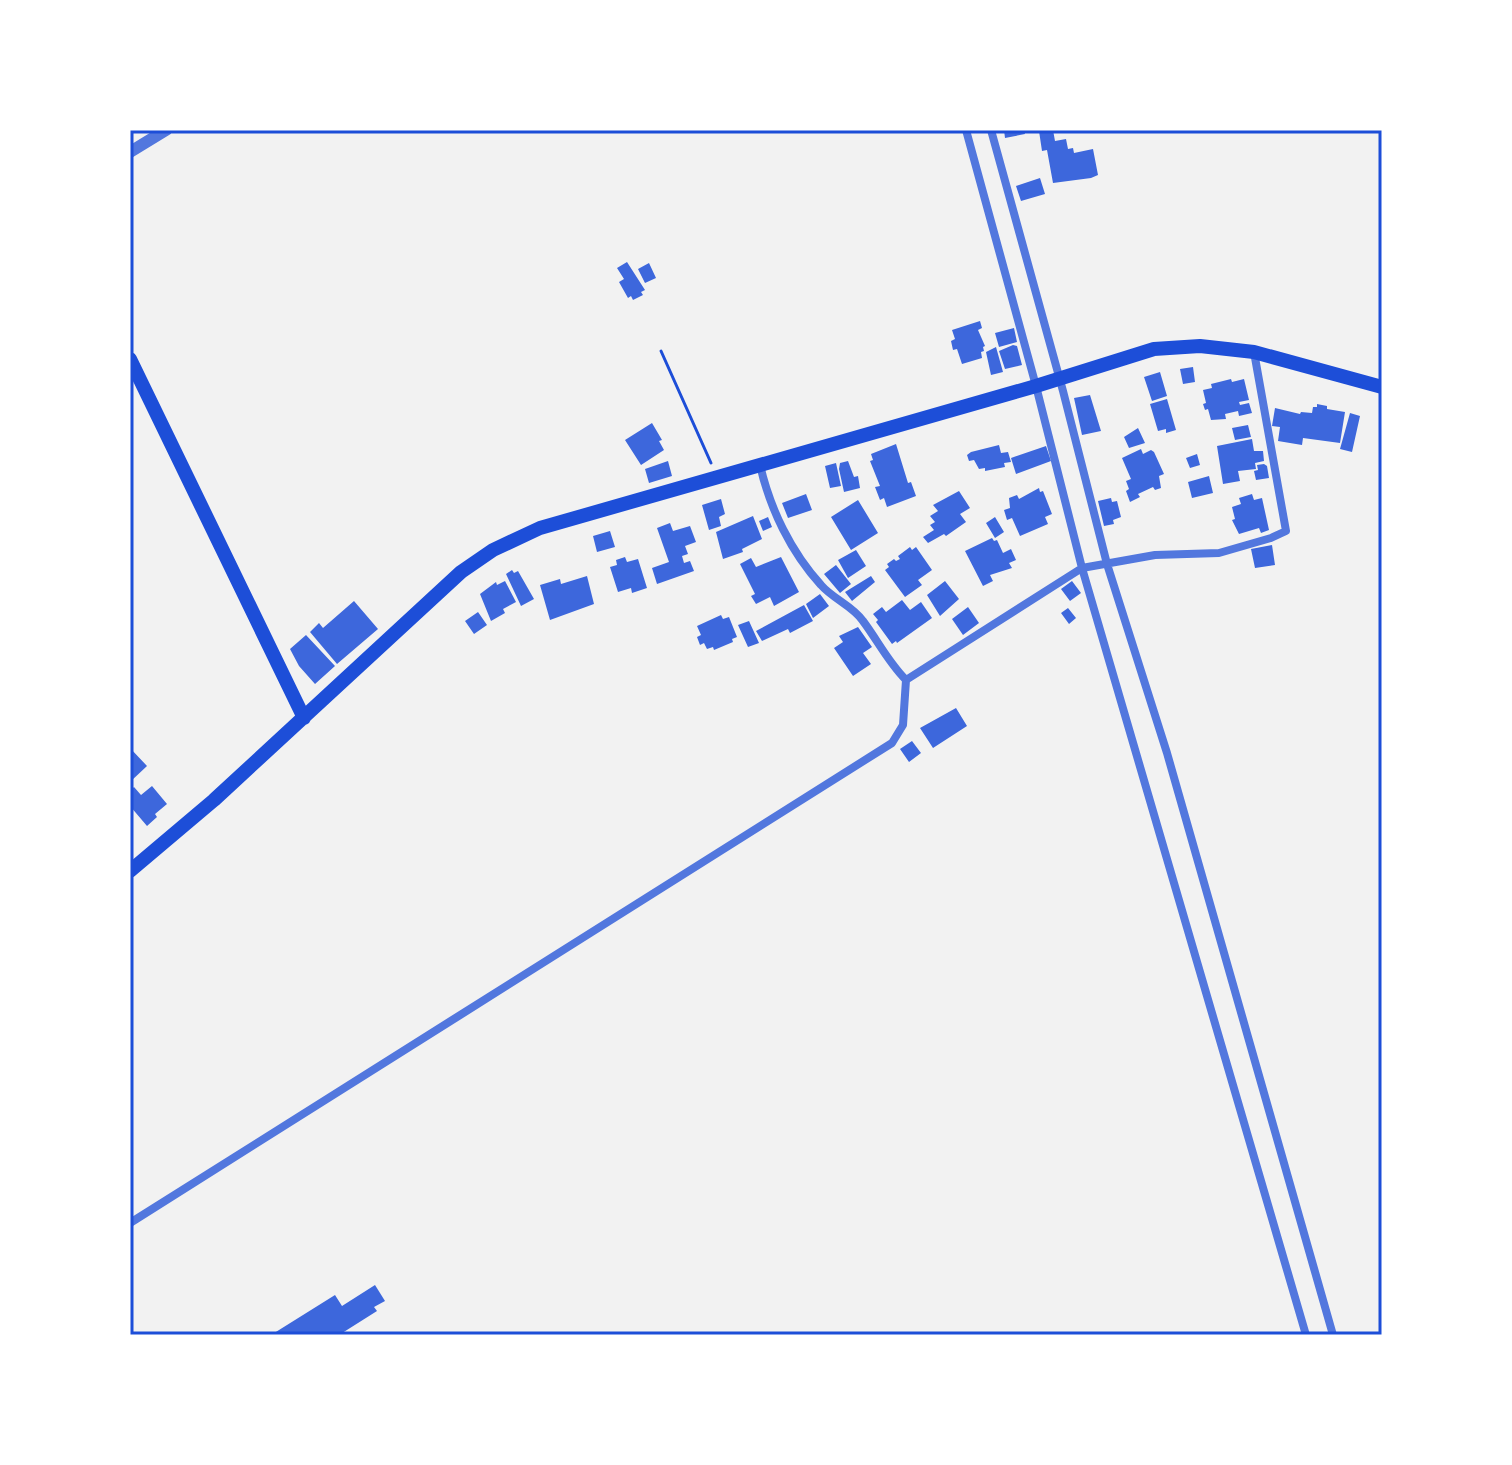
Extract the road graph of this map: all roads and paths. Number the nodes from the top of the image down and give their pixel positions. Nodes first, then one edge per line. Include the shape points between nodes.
1 (166, 130) edge
2 (966, 130) edge
3 (991, 130) edge
4 (130, 152) edge
5 (661, 351) dead end
6 (1254, 352) junction
7 (130, 359) edge
8 (1060, 378) junction
9 (1036, 386) junction
10 (1382, 387) edge
11 (760, 465) junction
12 (717, 478) junction
13 (1107, 564) junction
14 (1082, 568) junction
15 (906, 680) junction
16 (304, 718) junction
17 (130, 871) edge
18 (130, 1223) edge
19 (1306, 1335) edge
20 (1333, 1335) edge

1 - 4 street
2 - 9 street
3 - 8 street
5 - 12 path
6 - 8 main road via 1200,346 1154,349
6 - 10 main road
6 - 13 street via 1286,531 1219,553 1155,555
7 - 16 main road
8 - 9 main road
8 - 13 street
9 - 11 main road
9 - 14 street
11 - 12 main road
11 - 15 street via 785,535 822,587 862,618
12 - 16 main road via 540,528 493,550 461,572
13 - 14 street
13 - 20 street via 1167,753
14 - 15 street
14 - 19 street
15 - 18 street via 903,725 892,743
16 - 17 main road

